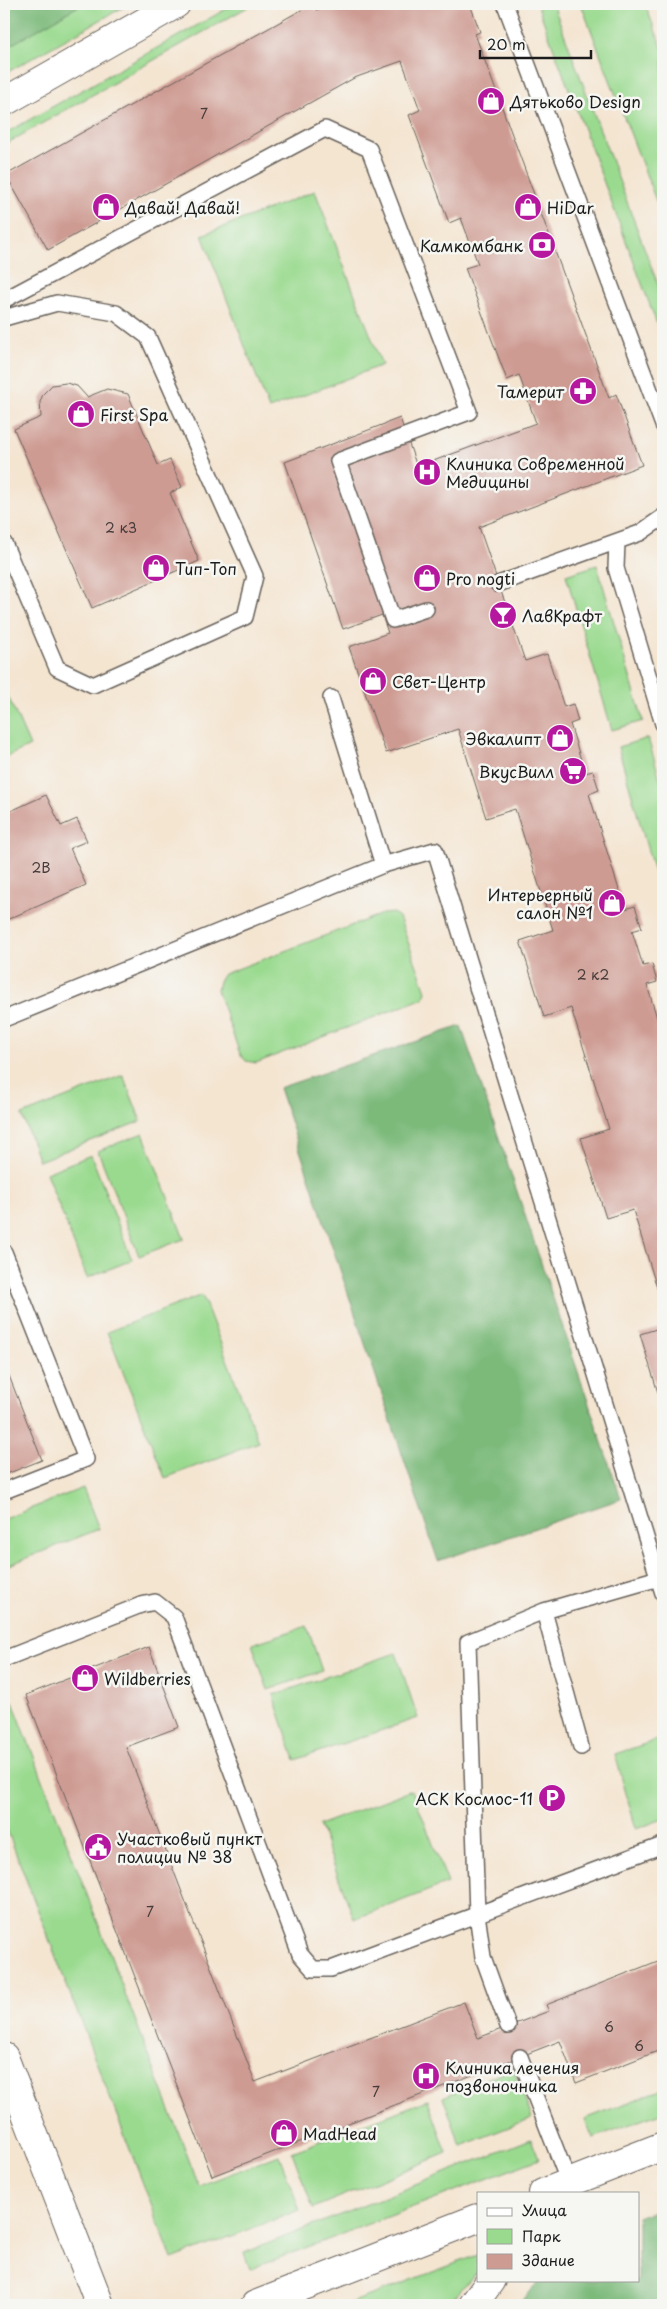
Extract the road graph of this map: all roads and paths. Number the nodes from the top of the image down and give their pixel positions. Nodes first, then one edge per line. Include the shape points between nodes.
1 (176, 4) edge
2 (505, 4) edge
3 (4, 102) edge
4 (4, 300) edge
5 (4, 318) edge
6 (663, 425) edge
7 (663, 517) edge
8 (617, 542) junction
9 (4, 543) edge
10 (498, 584) dead end
11 (426, 609) dead end
12 (331, 698) dead end
13 (663, 724) edge
14 (383, 866) junction
15 (4, 1019) edge
16 (4, 1252) edge
17 (4, 1491) edge
18 (659, 1578) junction
19 (663, 1593) edge
20 (544, 1611) junction
21 (4, 1660) edge
22 (581, 1747) dead end
23 (663, 1845) edge
24 (477, 1914) junction
25 (508, 2026) dead end
26 (4, 2057) edge
27 (520, 2057) dead end
28 (663, 2146) edge
29 (564, 2188) edge
30 (547, 2192) edge
31 (477, 2218) edge
32 (490, 2282) edge
33 (100, 2305) edge
34 (255, 2305) edge
35 (474, 2305) edge

1 - 3 street
2 - 6 lane
4 - 11 lane via 325,129 369,149 469,412 338,461 393,620
5 - 9 lane via 57,302 116,314 148,338 255,576 245,617 93,685 57,668
7 - 8 lane via 640,533
8 - 10 lane
8 - 13 lane via 616,568
12 - 14 lane
14 - 15 lane
14 - 18 lane via 435,850
16 - 17 lane via 86,1459
18 - 19 lane
18 - 20 lane
20 - 22 lane
20 - 24 lane via 468,1642
21 - 24 lane via 141,1605 156,1602 174,1617 300,1954 313,1969 331,1969
23 - 24 lane
24 - 25 lane via 483,1958
26 - 33 street
27 - 29 lane
28 - 29 street
29 - 30 street
31 - 34 street
32 - 35 street

